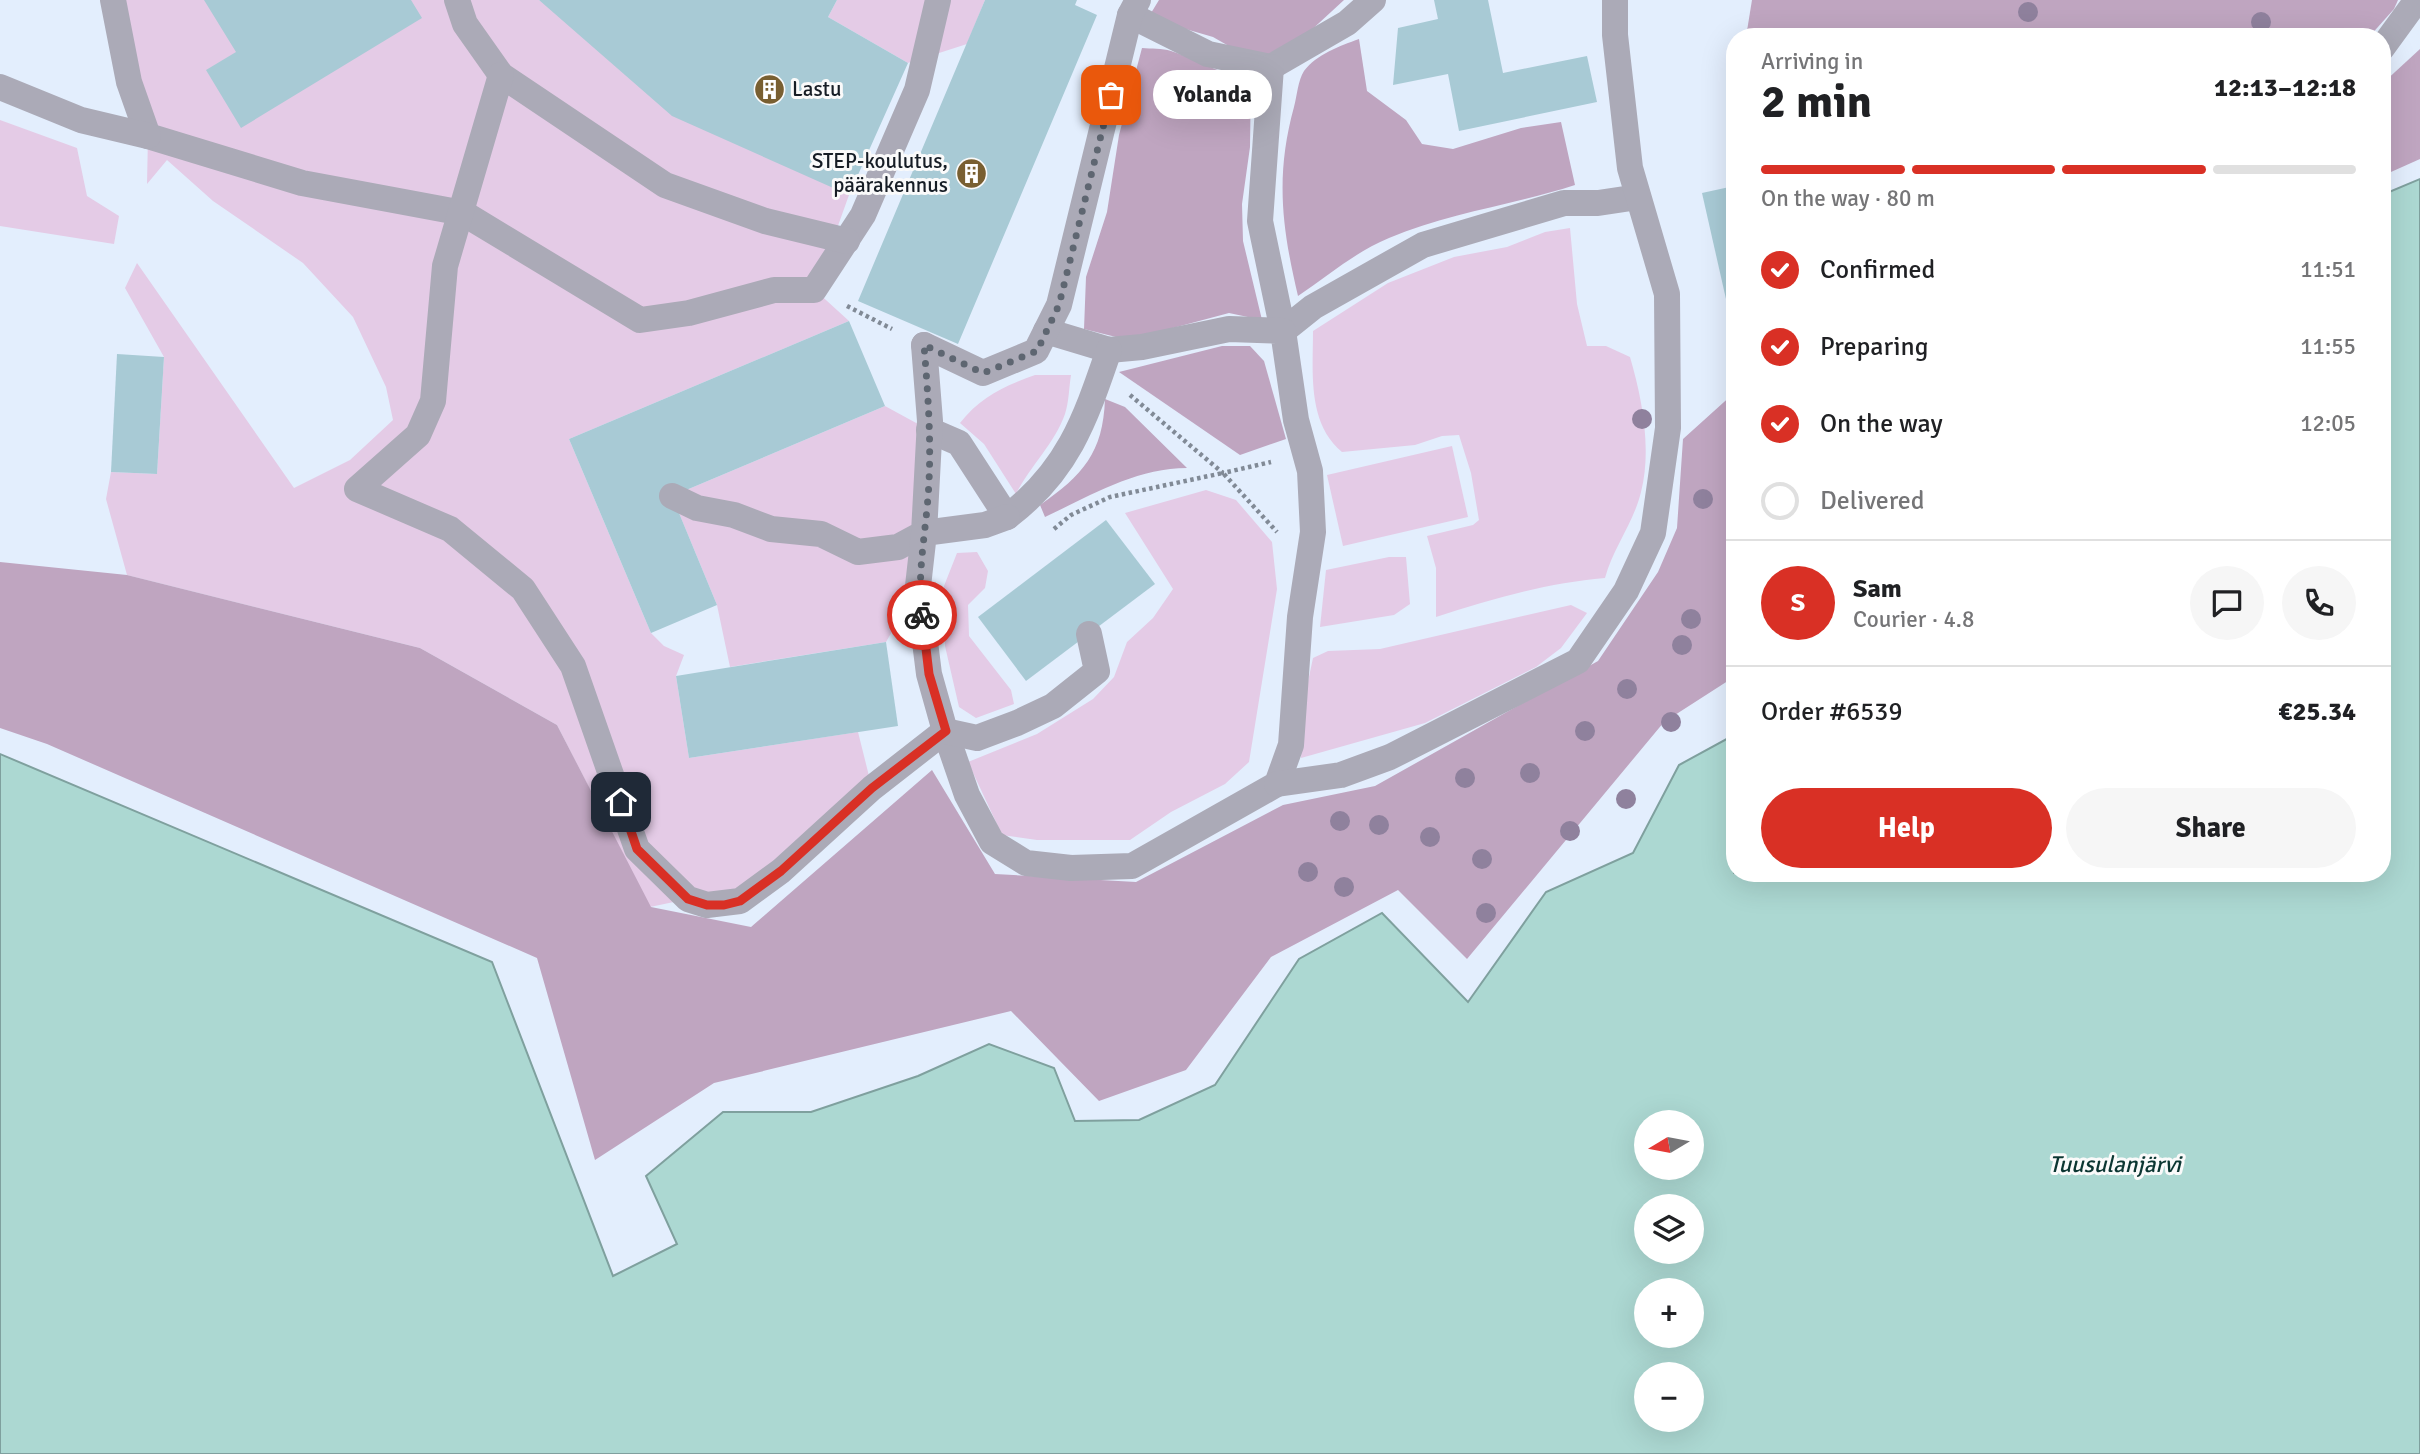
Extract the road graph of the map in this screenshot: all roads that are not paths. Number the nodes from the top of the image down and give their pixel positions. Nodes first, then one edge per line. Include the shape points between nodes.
1 (113, 0) edge
2 (457, 0) edge
3 (938, 0) edge
4 (1373, 0) edge
5 (1615, 0) edge
6 (2417, 0) edge
7 (1134, 8) edge
8 (2391, 36) edge
9 (1271, 67) junction
10 (500, 75) junction
11 (0, 87) edge
12 (148, 136) junction
13 (1639, 197) junction
14 (463, 213) junction
15 (847, 241) junction
16 (1046, 331) junction
17 (1283, 331) junction
18 (1106, 361) junction
19 (929, 430) junction
20 (672, 496) dead end
21 (1007, 517) junction
22 (924, 533) junction
23 (1089, 634) dead end
24 (946, 731) junction
25 (1277, 784) junction

1 - 12 lane via 129,82
2 - 10 lane via 465,24
3 - 15 lane via 917,90 863,215
4 - 9 lane via 1347,23
5 - 13 lane via 1630,168
6 - 8 lane
7 - 9 lane via 1208,54
7 - 16 lane via 1059,305
9 - 17 lane via 1260,221
10 - 14 lane
10 - 15 lane via 665,185 765,221
11 - 12 lane via 81,120
12 - 14 lane via 302,183
13 - 17 lane via 1564,203 1423,245 1313,307
13 - 25 lane via 1667,294 1668,428 1653,533 1626,591 1578,662 1390,757 1341,775
14 - 15 lane via 640,320 689,313 774,289 814,290
14 - 24 lane via 445,266 433,401 418,435 357,489 450,529 523,589 573,666 637,849 688,899 707,905 740,901
16 - 18 lane
16 - 19 lane via 1037,351 983,373 924,345
17 - 18 lane via 1229,329 1142,347
17 - 25 lane via 1296,420 1310,471 1313,532 1300,617 1291,746
18 - 21 lane via 1068,454 1031,499
19 - 21 lane via 959,443
19 - 22 lane
20 - 22 lane via 771,529 821,534 858,552 898,547
21 - 22 lane via 985,525
22 - 24 lane via 918,586 929,674
23 - 24 lane via 1097,671 1053,706 977,738
24 - 25 lane via 967,795 992,842 1026,863 1071,868 1132,866

